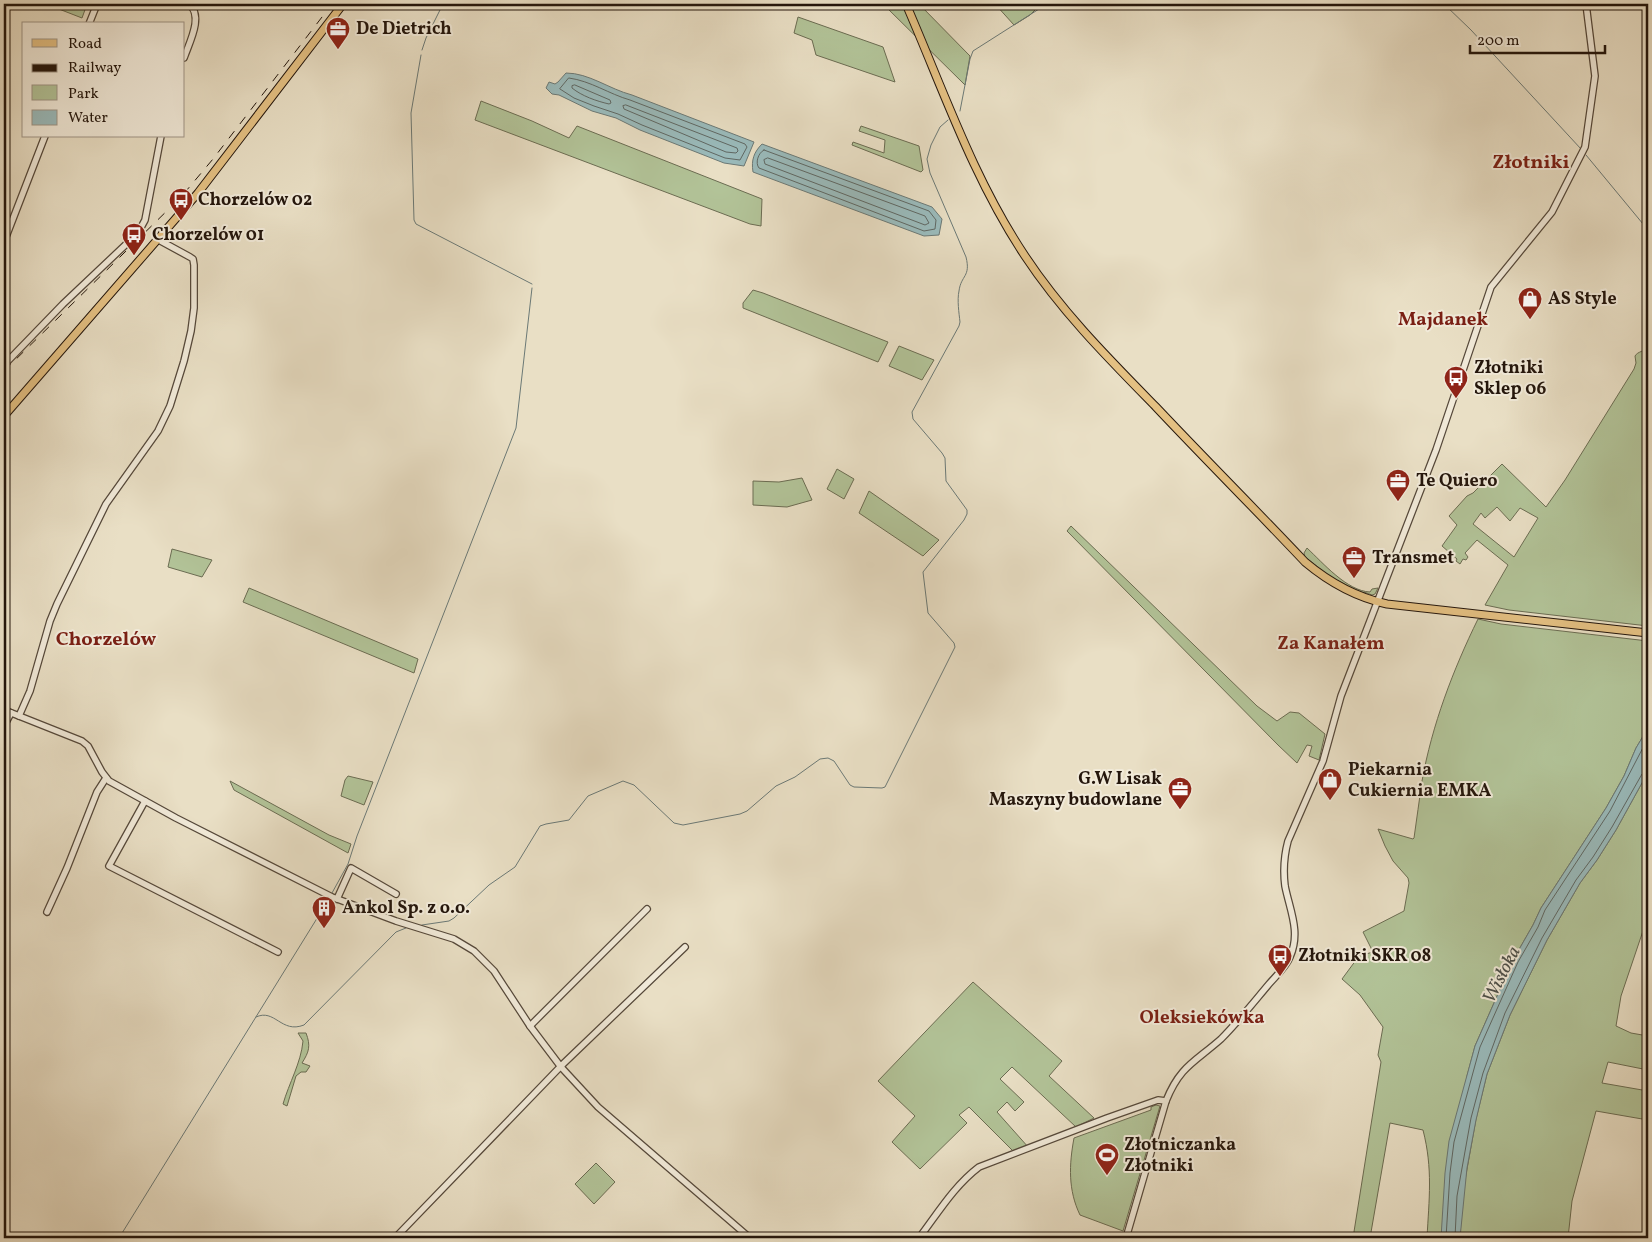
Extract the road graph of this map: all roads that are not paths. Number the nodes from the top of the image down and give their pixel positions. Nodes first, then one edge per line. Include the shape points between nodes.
1 (97, 4) edge
2 (189, 4) edge
3 (343, 4) edge
4 (906, 4) edge
5 (1586, 4) edge
6 (90, 22) edge
7 (185, 55) edge
8 (44, 138) edge
9 (161, 138) edge
10 (157, 239) junction
11 (4, 242) edge
12 (4, 365) edge
13 (4, 416) edge
14 (1377, 602) junction
15 (1648, 633) edge
16 (4, 710) edge
17 (11, 713) junction
18 (19, 716) junction
19 (4, 726) edge
20 (106, 778) junction
21 (145, 801) junction
22 (396, 894) dead end
23 (337, 899) junction
24 (647, 910) dead end
25 (47, 912) dead end
26 (685, 947) dead end
27 (278, 952) dead end
28 (530, 1026) junction
29 (561, 1067) junction
30 (1166, 1101) junction
31 (395, 1238) edge
32 (750, 1238) edge
33 (919, 1238) edge
34 (1126, 1238) edge

1 - 6 street
2 - 7 street via 194,9 196,21
3 - 10 main road via 222,162
4 - 14 main road via 987,192 1026,257 1064,308 1105,355 1305,562 1344,590
5 - 14 street via 1596,76 1585,146 1552,212 1491,287 1436,450
8 - 11 street
9 - 12 street via 145,220 138,233
10 - 13 main road
10 - 18 street via 193,259 194,308 183,366 158,431 106,504 57,604
14 - 15 main road
14 - 30 street via 1340,696 1321,767 1284,853 1284,875 1296,937 1289,960 1239,1020 1179,1075
16 - 17 street
17 - 18 street
17 - 19 street
18 - 20 street via 82,741
20 - 21 street
20 - 25 street via 97,792
21 - 23 street
21 - 27 street via 109,866
22 - 23 street via 352,868
23 - 28 street via 465,945 494,970
24 - 28 street
26 - 29 street
28 - 29 street
29 - 31 street
29 - 32 street via 598,1107
30 - 33 street via 1158,1100 979,1167 948,1198
30 - 34 street

